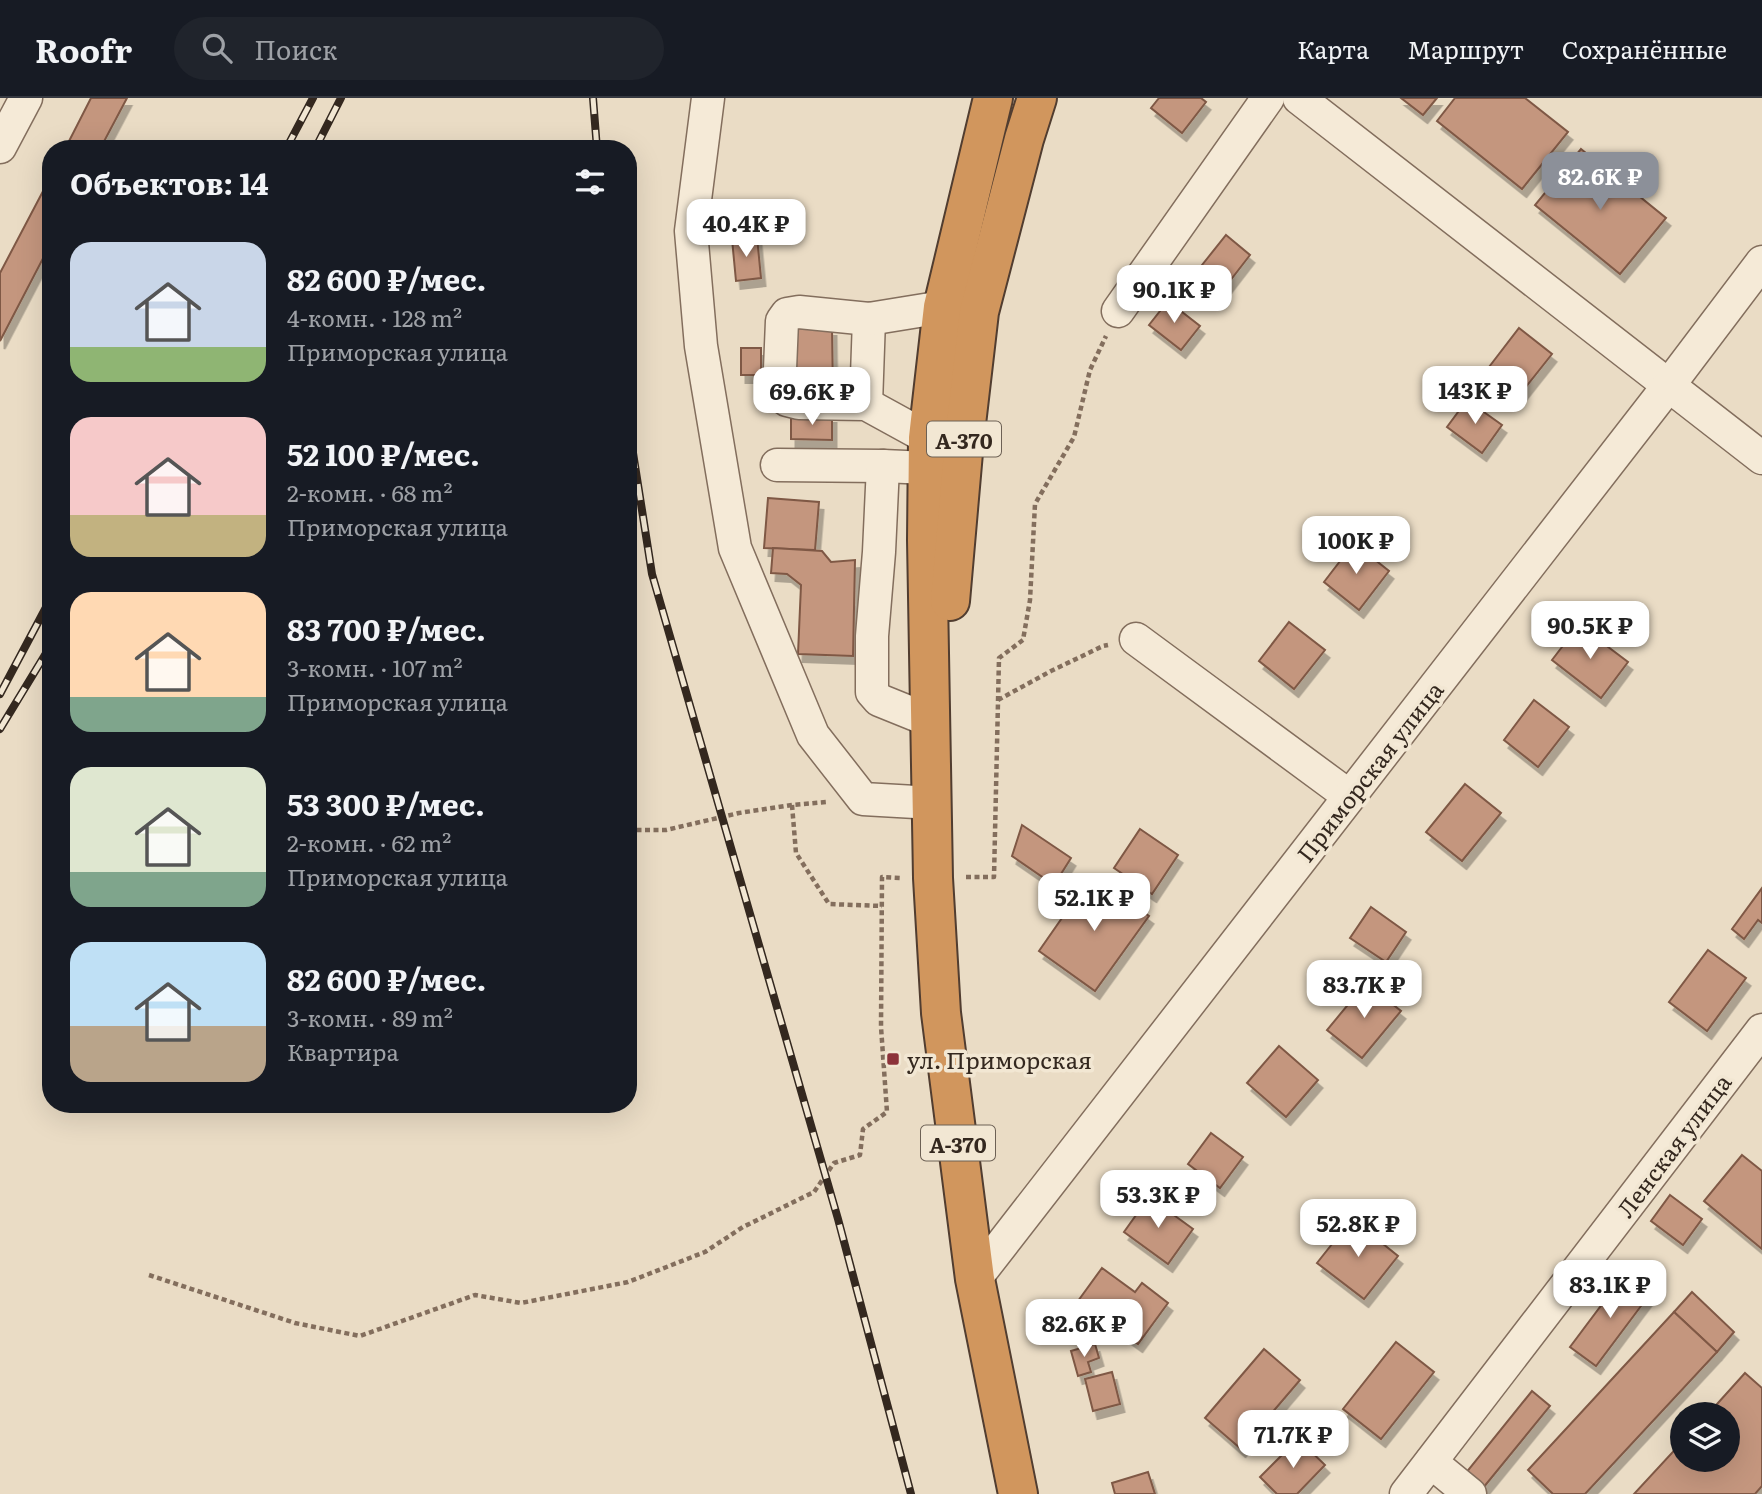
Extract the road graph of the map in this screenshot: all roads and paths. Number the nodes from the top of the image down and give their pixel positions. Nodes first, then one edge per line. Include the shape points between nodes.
1 (26, 98) edge
2 (708, 98) edge
3 (993, 98) edge
4 (1037, 98) edge
5 (1268, 98) edge
6 (1299, 98) edge
7 (0, 146) edge
8 (1762, 262) edge
9 (943, 307) junction
10 (1118, 311) joint
11 (869, 319) junction
12 (1669, 385) junction
13 (866, 404) junction
14 (928, 453) junction
15 (1762, 458) edge
16 (777, 465) dead end
17 (883, 466) junction
18 (1136, 639) joint
19 (999, 658) dead end
20 (998, 700) dead end
21 (931, 720) junction
22 (933, 795) junction
23 (1349, 796) junction
24 (863, 799) junction
25 (792, 804) junction
26 (637, 830) edge
27 (882, 906) dead end
28 (1762, 1030) edge
29 (887, 1112) dead end
30 (149, 1275) dead end
31 (975, 1279) junction
32 (1431, 1462) junction
33 (1018, 1494) edge
34 (1406, 1494) edge
35 (1470, 1494) edge

1 - 7 street
2 - 24 street via 691,231 701,346 735,548 813,735
3 - 9 highway, А-370
4 - 22 highway, А-370 via 979,312
5 - 10 street
6 - 12 street
8 - 12 street, Приморская улица
9 - 11 street
9 - 14 highway, А-370
10 - 19 path via 1090,370 1074,437 1035,504 1031,600 1023,640
11 - 13 street
11 - 13 street via 788,314 782,321 779,393 799,403
12 - 15 street
12 - 23 street, Приморская улица
13 - 14 street
14 - 17 street
14 - 21 highway, А-370
16 - 17 street
17 - 21 street via 872,692 879,701
18 - 20 path via 1103,646
18 - 23 street
21 - 22 highway, А-370
22 - 24 street
22 - 31 highway, А-370 via 941,1013
23 - 31 street, Приморская улица
24 - 25 path
25 - 26 path via 666,830
25 - 27 path via 796,853 830,904
28 - 32 street, Ленская улица
29 - 30 path via 863,1129 860,1155 834,1163 814,1192 743,1227 705,1252 628,1282 521,1303 475,1295 359,1336 295,1323
31 - 33 highway, А-370
32 - 34 street, Ленская улица
32 - 35 street

